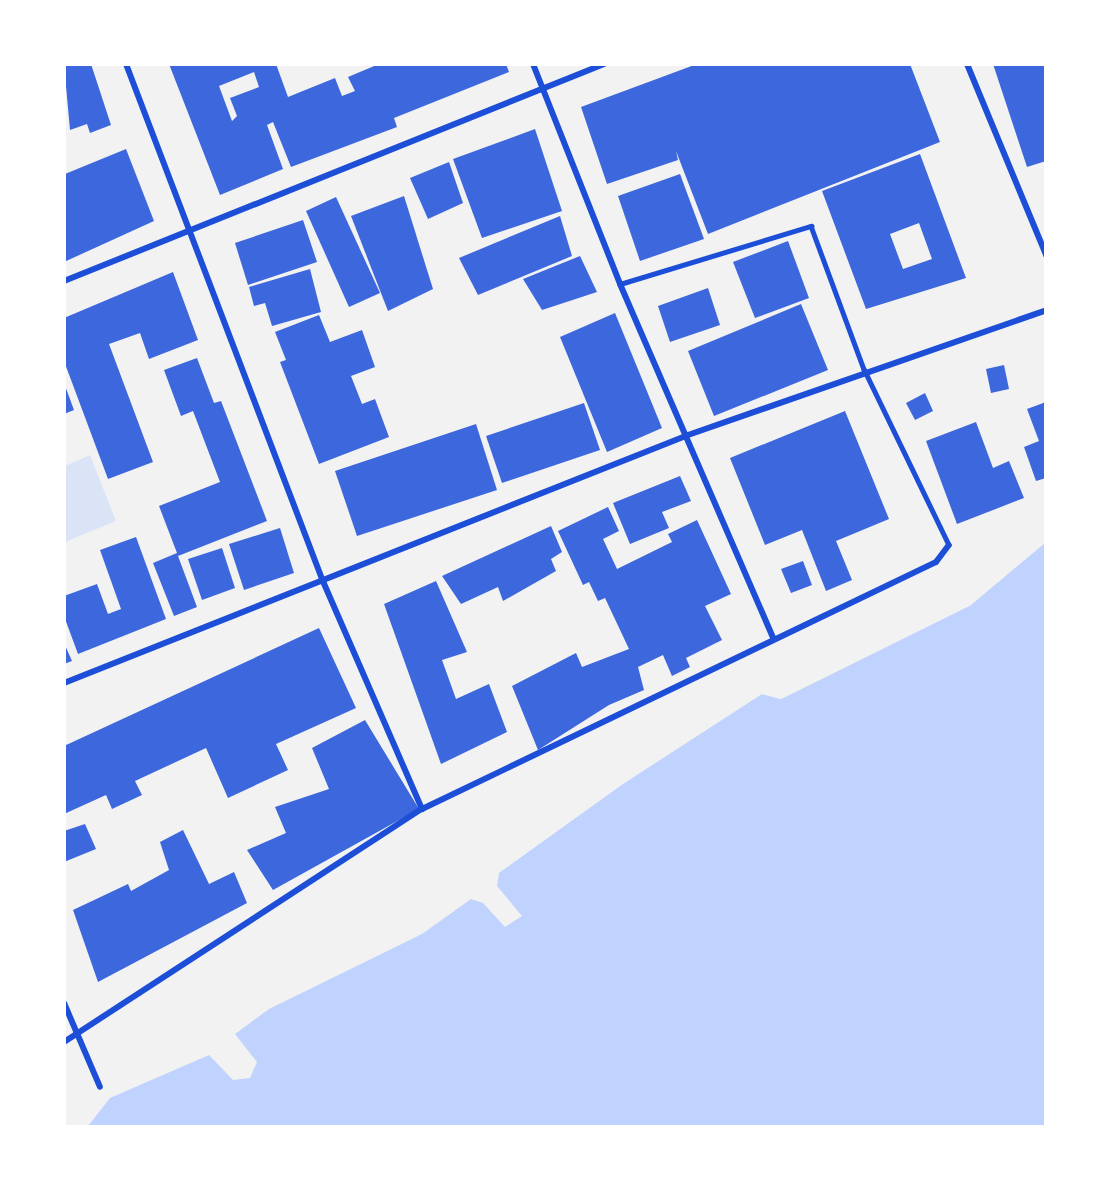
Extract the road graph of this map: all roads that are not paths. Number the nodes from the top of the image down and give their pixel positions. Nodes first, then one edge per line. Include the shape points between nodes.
1 (126, 64) edge
2 (533, 64) edge
3 (604, 64) edge
4 (967, 64) edge
5 (543, 89) junction
6 (190, 232) junction
7 (1046, 255) edge
8 (64, 281) edge
9 (620, 284) junction
10 (1046, 310) edge
11 (864, 369) junction
12 (688, 435) junction
13 (949, 545) joint
14 (321, 579) junction
15 (773, 638) junction
16 (64, 683) edge
17 (422, 809) junction
18 (64, 1003) edge
19 (78, 1034) junction
20 (64, 1042) edge
21 (100, 1087) dead end

1 - 6 street
2 - 5 street
3 - 5 street
4 - 7 street
5 - 6 street
5 - 9 street
6 - 8 street
6 - 14 street
9 - 11 lane via 812,226
9 - 12 street
10 - 11 street
11 - 12 street
11 - 13 lane
12 - 14 street
12 - 15 street
13 - 15 street via 936,562
14 - 16 street
14 - 17 street
15 - 17 street
17 - 19 street
18 - 19 street
19 - 20 street
19 - 21 street

